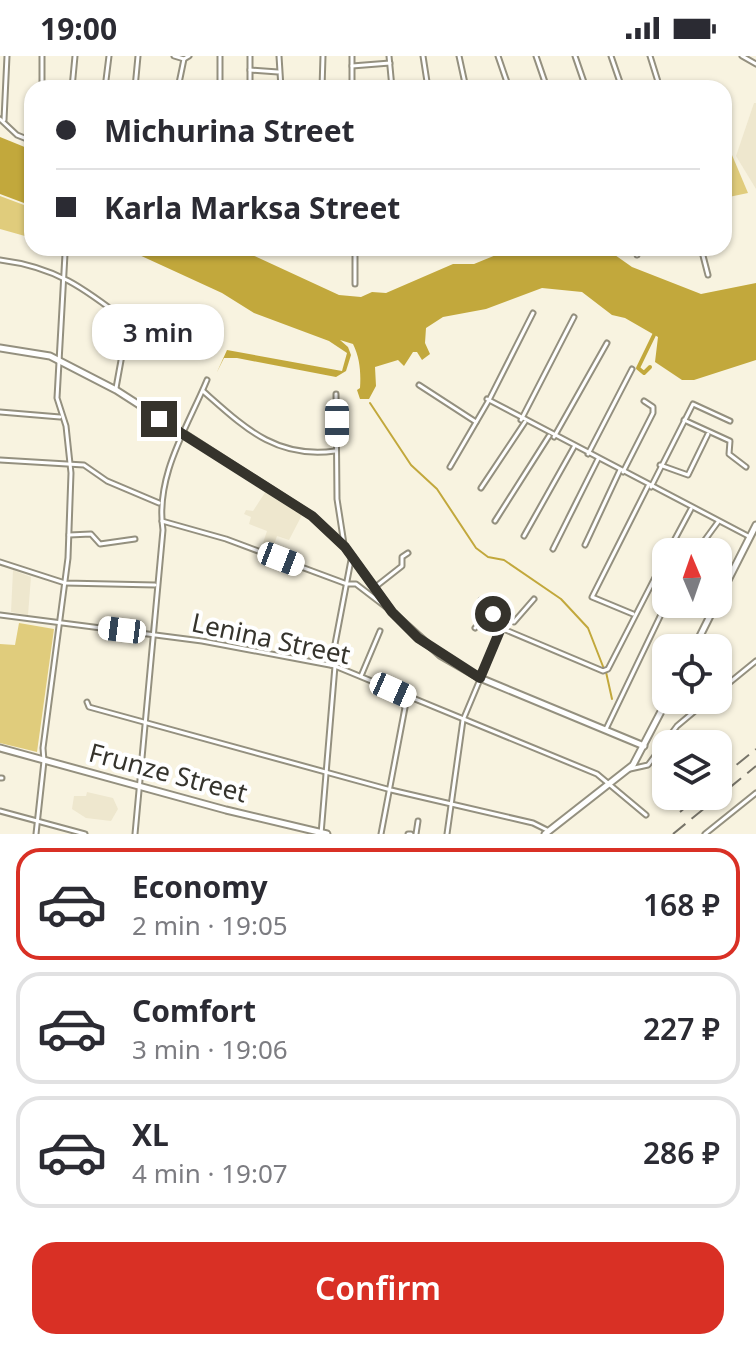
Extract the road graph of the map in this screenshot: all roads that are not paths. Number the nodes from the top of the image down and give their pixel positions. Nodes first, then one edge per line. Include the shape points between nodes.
1 (7, 56) edge
2 (42, 56) edge
3 (75, 56) edge
4 (109, 56) edge
5 (138, 56) edge
6 (174, 56) edge
7 (189, 56) edge
8 (220, 56) edge
9 (250, 56) edge
10 (279, 56) edge
11 (323, 56) edge
12 (352, 56) edge
13 (389, 56) edge
14 (423, 56) edge
15 (459, 56) edge
16 (498, 56) edge
17 (536, 56) edge
18 (575, 56) edge
19 (611, 56) edge
20 (650, 56) edge
21 (742, 56) edge
22 (184, 59) junction
23 (390, 63) junction
24 (756, 64) edge
25 (352, 66) junction
26 (250, 70) junction
27 (279, 72) junction
28 (42, 80) edge
29 (73, 80) edge
30 (106, 80) edge
31 (136, 80) edge
32 (180, 80) edge
33 (220, 80) edge
34 (250, 80) edge
35 (280, 80) edge
36 (322, 80) edge
37 (352, 80) edge
38 (391, 80) edge
39 (427, 80) edge
40 (464, 80) edge
41 (506, 80) edge
42 (544, 80) edge
43 (583, 80) edge
44 (619, 80) edge
45 (658, 80) edge
46 (2, 119) edge
47 (24, 138) edge
48 (65, 256) edge
49 (355, 256) edge
50 (703, 256) edge
51 (0, 260) edge
52 (708, 275) dead end
53 (65, 278) junction
54 (355, 284) dead end
55 (533, 313) dead end
56 (574, 317) dead end
57 (607, 343) dead end
58 (0, 348) edge
59 (59, 363) junction
60 (632, 369) dead end
61 (207, 380) dead end
62 (419, 385) dead end
63 (116, 390) junction
64 (203, 391) junction
65 (336, 394) dead end
66 (488, 400) junction
67 (644, 401) dead end
68 (0, 412) edge
69 (62, 417) junction
70 (684, 420) junction
71 (523, 421) junction
72 (730, 421) dead end
73 (476, 422) junction
74 (181, 433) junction
75 (708, 433) junction
76 (552, 436) junction
77 (574, 447) junction
78 (337, 451) junction
79 (588, 454) junction
80 (598, 459) junction
81 (0, 460) edge
82 (69, 462) junction
83 (660, 465) junction
84 (450, 467) dead end
85 (746, 467) dead end
86 (621, 471) junction
87 (650, 487) junction
88 (481, 488) dead end
89 (159, 503) junction
90 (692, 508) junction
91 (162, 521) junction
92 (495, 521) dead end
93 (718, 522) junction
94 (756, 525) edge
95 (69, 535) junction
96 (524, 536) dead end
97 (750, 537) junction
98 (676, 538) edge
99 (706, 538) edge
100 (135, 539) dead end
101 (585, 545) dead end
102 (345, 547) junction
103 (553, 549) dead end
104 (408, 553) dead end
105 (351, 560) junction
106 (0, 562) edge
107 (732, 572) edge
108 (65, 583) junction
109 (652, 583) edge
110 (347, 584) junction
111 (155, 585) junction
112 (374, 588) junction
113 (534, 599) dead end
114 (481, 600) dead end
115 (392, 612) junction
116 (0, 615) edge
117 (635, 615) junction
118 (659, 618) edge
119 (504, 621) junction
120 (59, 623) junction
121 (475, 628) dead end
122 (501, 628) junction
123 (380, 631) dead end
124 (153, 635) junction
125 (756, 661) edge
126 (333, 666) junction
127 (361, 676) junction
128 (480, 678) junction
129 (732, 681) edge
130 (407, 697) junction
131 (87, 702) dead end
132 (660, 714) edge
133 (691, 714) edge
134 (463, 720) junction
135 (147, 723) junction
136 (606, 729) junction
137 (644, 746) junction
138 (0, 748) edge
139 (44, 761) junction
140 (630, 769) junction
141 (329, 771) junction
142 (612, 784) junction
143 (139, 787) junction
144 (391, 790) junction
145 (756, 793) edge
146 (451, 805) junction
147 (0, 811) edge
148 (646, 815) dead end
149 (38, 821) junction
150 (418, 821) dead end
151 (547, 832) edge
152 (36, 834) edge
153 (85, 834) edge
154 (135, 834) edge
155 (323, 834) edge
156 (381, 834) edge
157 (412, 834) edge
158 (447, 834) edge
159 (705, 834) edge

1 - 46 street
2 - 28 street
3 - 29 street
4 - 30 street
5 - 31 street
6 - 22 street
7 - 22 street
8 - 33 street
9 - 26 street
10 - 27 street
11 - 36 street
12 - 25 street
13 - 23 street
14 - 39 street
15 - 40 street
16 - 41 street
17 - 42 street
18 - 43 street
19 - 44 street
20 - 45 street
21 - 24 street
22 - 32 street
23 - 25 street
23 - 38 street
25 - 37 street
26 - 27 street
26 - 34 street
27 - 35 street
46 - 47 street
48 - 53 street
49 - 54 street
50 - 52 street
51 - 53 street via 35,264
53 - 59 street
53 - 63 street via 128,322
55 - 66 street
56 - 71 street
57 - 76 street
58 - 59 main road via 50,356
59 - 63 main road
59 - 69 street
60 - 79 street
61 - 64 street
62 - 73 street
63 - 74 main road
64 - 74 street
64 - 78 street via 245,428 273,443 302,454
65 - 78 street
66 - 71 street
66 - 73 street
67 - 86 street via 653,413
68 - 69 street
69 - 82 street
70 - 72 street via 693,404
70 - 75 street
70 - 83 street
71 - 76 street
71 - 88 street
73 - 84 street
74 - 89 street
74 - 102 main road via 312,516
75 - 83 street via 688,475
75 - 85 street via 730,441 729,454
76 - 77 street
76 - 92 street
77 - 79 street
77 - 96 street
78 - 102 street
79 - 80 street
80 - 86 street
80 - 103 street
81 - 82 street
82 - 89 street
82 - 95 street
83 - 87 street
86 - 87 street
86 - 101 street
87 - 90 street
87 - 117 street via 592,597
89 - 91 street
90 - 93 street
90 - 98 street
91 - 110 street
91 - 111 street
93 - 97 street
93 - 99 street
94 - 97 main road
95 - 100 street via 91,534 100,544
95 - 108 street
97 - 107 main road
102 - 105 main road
104 - 112 street via 402,566
105 - 110 street
105 - 112 main road
106 - 108 street
108 - 111 street
108 - 120 street
109 - 117 street
110 - 115 street via 364,588
110 - 126 street
111 - 124 street
112 - 115 main road
113 - 119 street via 514,622
114 - 119 street via 493,598 504,604
115 - 128 main road via 440,655
116 - 120 street, Lenina Street
117 - 122 street via 603,671
118 - 136 street
119 - 121 street via 489,613
119 - 122 street
120 - 124 street, Lenina Street
120 - 139 street
122 - 128 street
123 - 127 street
124 - 126 street, Lenina Street
124 - 135 street
125 - 129 street
126 - 127 street, Lenina Street
126 - 141 street
127 - 130 street, Lenina Street
128 - 134 street
128 - 136 main road
130 - 134 street, Lenina Street
130 - 144 street
131 - 135 street via 89,707
132 - 137 main road
133 - 140 street via 648,765
134 - 142 street, Lenina Street
134 - 146 street
135 - 141 street
135 - 143 street
136 - 137 main road
137 - 140 main road
138 - 139 main road, Frunze Street
139 - 143 main road, Frunze Street
139 - 149 street
140 - 142 main road
141 - 144 street
141 - 155 street
142 - 148 street, Lenina Street
142 - 151 main road
143 - 154 street
143 - 155 main road, Frunze Street
144 - 146 street
144 - 156 street
145 - 159 street
146 - 151 street via 533,823
146 - 158 street
147 - 149 street
149 - 152 street
149 - 153 street
150 - 157 street

